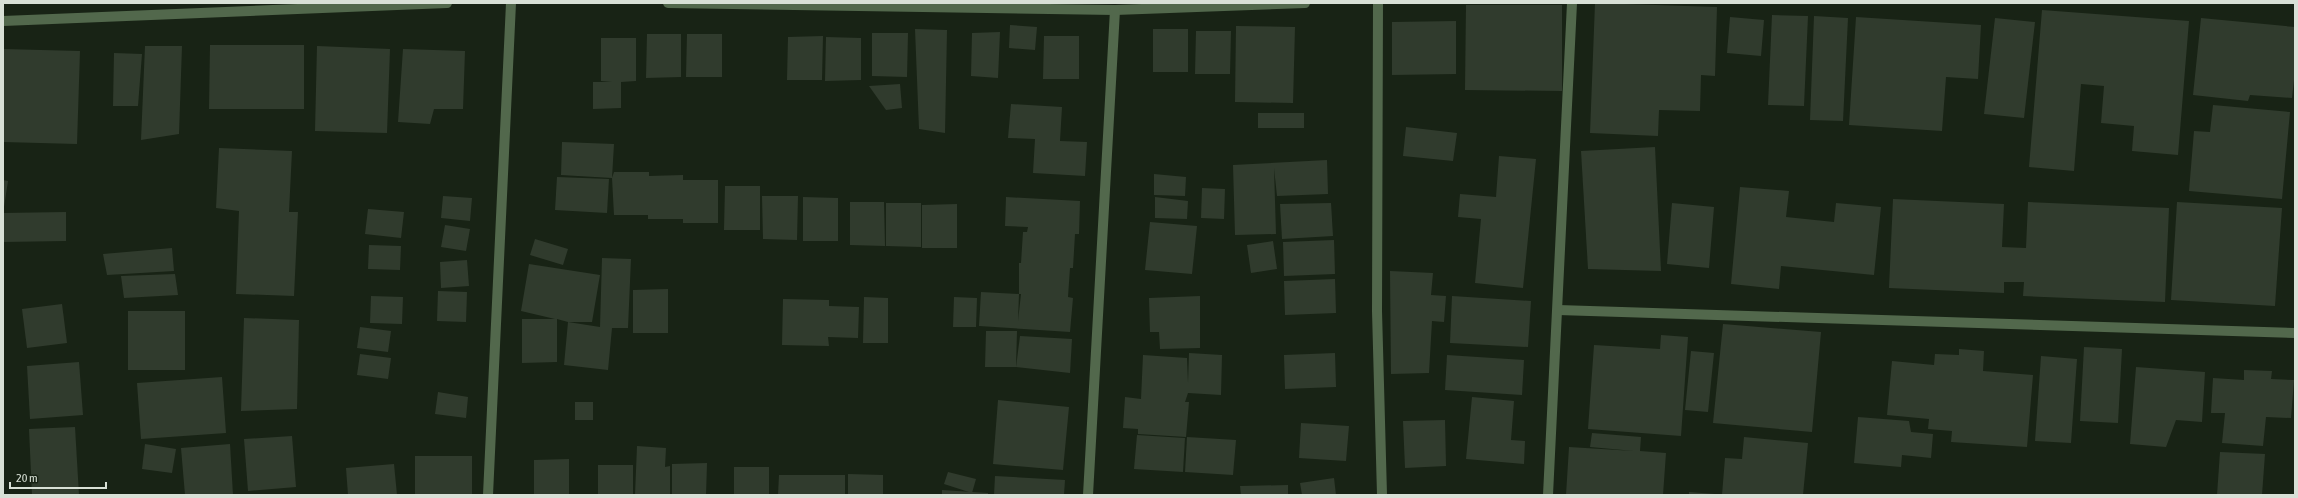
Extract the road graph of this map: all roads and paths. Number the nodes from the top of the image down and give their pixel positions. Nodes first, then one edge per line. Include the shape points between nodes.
1 (447, 3) edge
2 (511, 3) edge
3 (668, 3) edge
4 (1306, 3) edge
5 (1378, 3) edge
6 (1572, 3) edge
7 (1115, 10) junction
8 (3, 21) edge
9 (1558, 310) junction
10 (2295, 333) edge
11 (488, 495) edge
12 (1088, 495) edge
13 (1382, 495) edge
14 (1548, 495) edge

1 - 8 street
2 - 11 street
3 - 7 street
4 - 7 street
5 - 13 street via 1377,310
6 - 9 street
7 - 12 street
9 - 10 street
9 - 14 street

